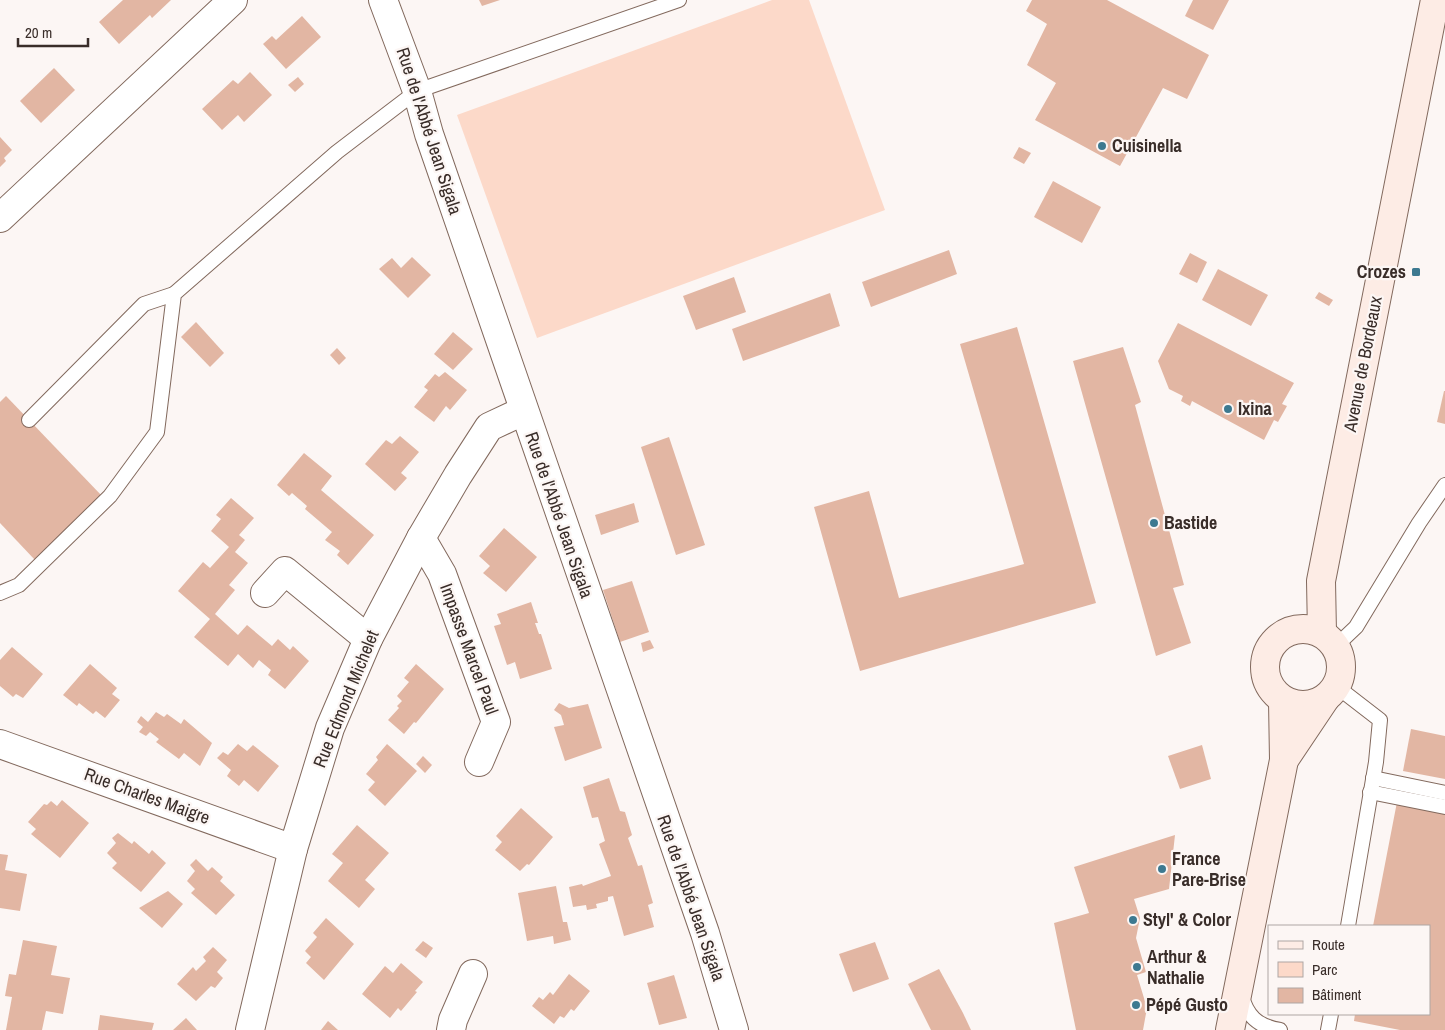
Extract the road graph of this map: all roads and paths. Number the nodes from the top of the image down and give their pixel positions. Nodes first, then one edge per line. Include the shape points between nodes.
1 (233, 0) edge
2 (383, 0) edge
3 (679, 0) edge
4 (1435, 0) edge
5 (417, 91) junction
6 (0, 218) edge
7 (174, 294) junction
8 (523, 411) junction
9 (29, 420) dead end
10 (1445, 485) edge
11 (420, 538) junction
12 (1321, 581) junction
13 (0, 593) edge
14 (265, 593) dead end
15 (1283, 633) junction
16 (368, 639) junction
17 (1329, 639) junction
18 (1331, 692) junction
19 (1283, 701) junction
20 (0, 744) edge
21 (1284, 760) junction
22 (479, 762) dead end
23 (1371, 785) junction
24 (1445, 793) edge
25 (1445, 807) edge
26 (293, 848) junction
27 (1348, 925) edge
28 (473, 974) dead end
29 (1239, 985) junction
30 (1331, 1015) edge
31 (250, 1030) edge
32 (451, 1030) edge
33 (734, 1030) edge
34 (1230, 1030) edge
35 (1276, 1030) edge
36 (1328, 1030) edge

1 - 6 street
2 - 5 street, Rue de l'Abbé Jean Sigala
3 - 5 lane
4 - 12 main road, Avenue de Bordeaux
5 - 7 lane via 337,152
5 - 8 street, Rue de l'Abbé Jean Sigala
7 - 9 lane via 144,304
7 - 13 lane via 157,432 110,496 19,585
8 - 11 street, Rue Edmond Michelet via 489,427
8 - 33 street, Rue de l'Abbé Jean Sigala via 705,933
10 - 17 lane via 1356,627
11 - 16 street, Rue Edmond Michelet
11 - 22 street, Impasse Marcel Paul via 442,574 496,722
12 - 15 main road, Avenue de Bordeaux
12 - 17 main road, Avenue de Bordeaux
14 - 16 street via 285,571
15 - 17 main road via 1303,628
15 - 19 main road, Avenue de Bordeaux via 1269,647 1264,667 1269,686
16 - 26 street, Rue Edmond Michelet via 330,728
17 - 18 main road, Avenue de Bordeaux via 1342,664
18 - 19 main road via 1305,706
18 - 21 main road, Avenue de Bordeaux
18 - 23 lane via 1380,720
19 - 21 main road, Avenue de Bordeaux
20 - 26 street, Rue Charles Maigre
21 - 29 main road, Avenue de Bordeaux
23 - 24 lane
23 - 25 lane
23 - 27 lane
26 - 31 street, Rue Edmond Michelet
28 - 32 street
29 - 34 main road, Avenue de Bordeaux
29 - 35 lane via 1245,1007 1257,1023
30 - 36 lane

